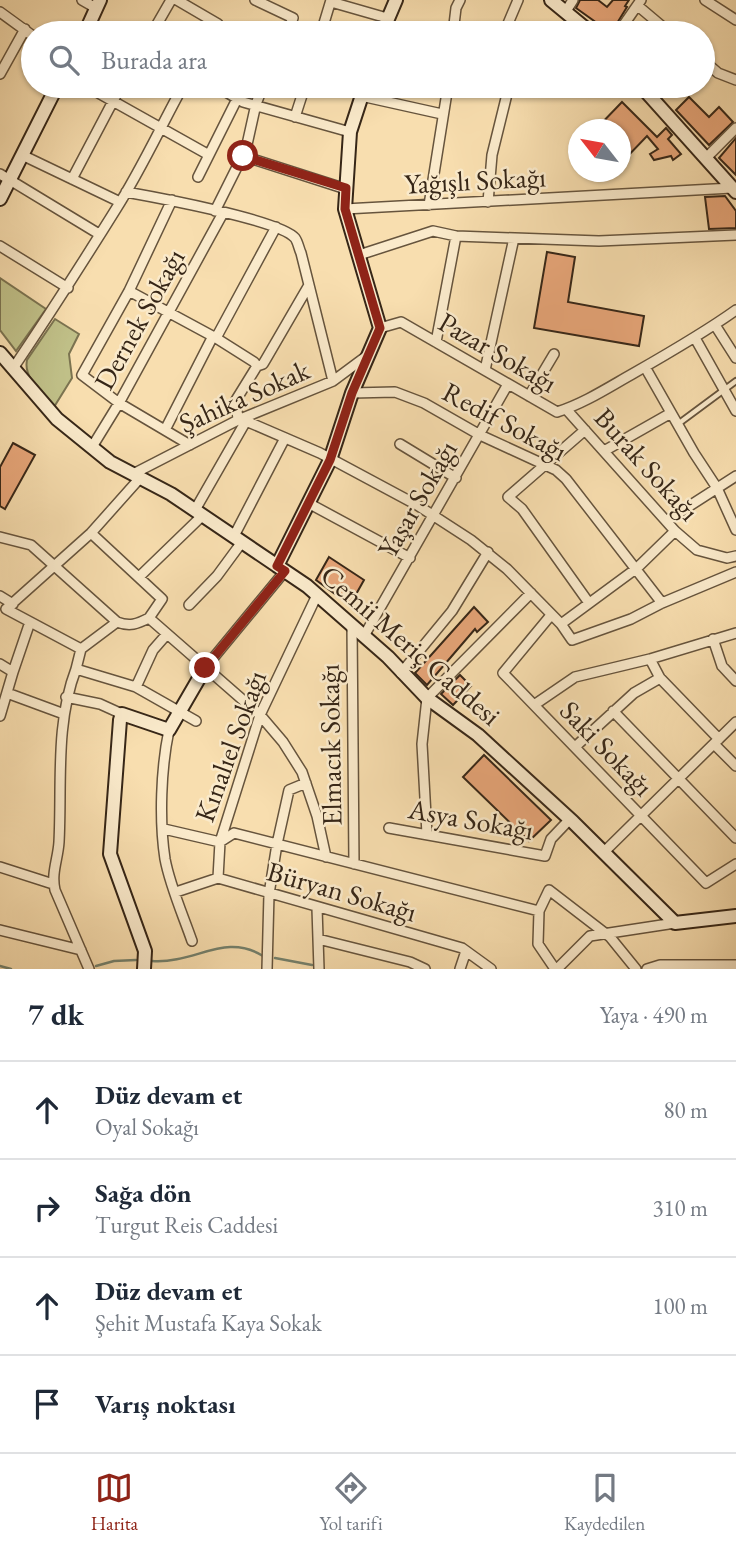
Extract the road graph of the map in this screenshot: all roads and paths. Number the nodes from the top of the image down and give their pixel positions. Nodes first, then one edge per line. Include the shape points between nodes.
1 (82, 0) edge
2 (171, 0) edge
3 (255, 0) edge
4 (396, 0) edge
5 (460, 0) edge
6 (518, 0) edge
7 (551, 0) edge
8 (705, 0) edge
9 (182, 1) edge
10 (331, 1) edge
11 (639, 3) edge
12 (98, 4) edge
13 (570, 6) edge
14 (0, 12) edge
15 (387, 18) junction
16 (736, 20) edge
17 (90, 21) edge
18 (159, 21) edge
19 (213, 21) edge
20 (292, 21) edge
21 (326, 21) edge
22 (386, 21) edge
23 (454, 21) edge
24 (509, 21) edge
25 (582, 21) edge
26 (626, 21) edge
27 (658, 21) edge
28 (21, 27) edge
29 (21, 35) edge
30 (715, 70) edge
31 (0, 74) edge
32 (736, 80) edge
33 (51, 98) edge
34 (106, 98) edge
35 (114, 98) edge
36 (176, 98) edge
37 (258, 98) edge
38 (301, 98) edge
39 (361, 98) edge
40 (387, 98) edge
41 (445, 98) edge
42 (506, 98) edge
43 (651, 98) edge
44 (237, 99) joint
45 (112, 102) junction
46 (256, 104) junction
47 (442, 114) junction
48 (295, 117) junction
49 (160, 127) junction
50 (736, 128) edge
51 (349, 132) junction
52 (22, 155) junction
53 (209, 155) junction
54 (243, 156) junction
55 (706, 158) junction
56 (5, 177) edge
57 (198, 177) dead end
58 (72, 179) junction
59 (346, 188) junction
60 (734, 190) edge
61 (126, 192) junction
62 (0, 199) edge
63 (172, 201) junction
64 (120, 202) junction
65 (488, 202) junction
66 (429, 205) junction
67 (345, 209) junction
68 (219, 212) junction
69 (276, 227) junction
70 (99, 234) junction
71 (736, 235) edge
72 (456, 236) junction
73 (514, 238) junction
74 (0, 246) edge
75 (359, 255) junction
76 (309, 285) junction
77 (68, 288) junction
78 (129, 291) junction
79 (736, 310) edge
80 (169, 312) junction
81 (715, 325) junction
82 (380, 328) junction
83 (214, 337) junction
84 (695, 338) junction
85 (0, 342) edge
86 (436, 342) junction
87 (0, 352) edge
88 (369, 354) junction
89 (554, 354) dead end
90 (736, 358) edge
91 (257, 366) junction
92 (14, 367) junction
93 (645, 367) junction
94 (485, 370) junction
95 (333, 381) junction
96 (736, 381) edge
97 (508, 384) junction
98 (724, 389) junction
99 (352, 393) junction
100 (529, 396) junction
101 (119, 403) junction
102 (566, 409) junction
103 (736, 411) edge
104 (671, 413) junction
105 (242, 421) junction
106 (677, 425) junction
107 (165, 430) junction
108 (585, 430) junction
109 (480, 435) junction
110 (285, 438) junction
111 (400, 444) dead end
112 (190, 445) junction
113 (92, 447) junction
114 (604, 451) junction
115 (330, 460) junction
116 (543, 466) junction
117 (137, 476) junction
118 (736, 476) edge
119 (456, 478) junction
120 (717, 488) junction
121 (310, 504) junction
122 (199, 512) junction
123 (434, 517) junction
124 (666, 520) junction
125 (736, 528) edge
126 (675, 531) junction
127 (91, 533) junction
128 (0, 537) edge
129 (238, 539) junction
130 (488, 552) junction
131 (736, 556) edge
132 (410, 558) junction
133 (57, 566) junction
134 (281, 568) junction
135 (637, 568) junction
136 (736, 572) edge
137 (139, 577) junction
138 (531, 593) junction
139 (317, 595) junction
140 (0, 596) edge
141 (589, 603) junction
142 (662, 603) junction
143 (189, 605) dead end
144 (9, 606) junction
145 (551, 615) junction
146 (149, 618) junction
147 (30, 622) junction
148 (117, 622) junction
149 (561, 624) junction
150 (352, 625) junction
151 (167, 634) junction
152 (736, 634) edge
153 (364, 636) junction
154 (713, 639) junction
155 (81, 649) junction
156 (650, 659) junction
157 (0, 664) edge
158 (205, 668) junction
159 (76, 669) junction
160 (13, 672) junction
161 (401, 673) junction
162 (660, 678) junction
163 (736, 681) edge
164 (136, 687) junction
165 (7, 693) junction
166 (66, 697) junction
167 (427, 698) junction
168 (534, 705) junction
169 (179, 711) junction
170 (612, 711) junction
171 (64, 714) junction
172 (122, 715) junction
173 (260, 715) junction
174 (0, 716) edge
175 (196, 721) dead end
176 (736, 722) edge
177 (169, 730) junction
178 (716, 741) junction
179 (575, 747) junction
180 (736, 766) edge
181 (679, 778) junction
182 (306, 783) junction
183 (641, 816) junction
184 (570, 819) junction
185 (389, 828) dead end
186 (164, 829) junction
187 (426, 834) junction
188 (736, 838) edge
189 (220, 842) junction
190 (277, 844) junction
191 (604, 852) junction
192 (326, 857) junction
193 (354, 864) junction
194 (736, 864) edge
195 (0, 867) edge
196 (218, 878) junction
197 (53, 884) junction
198 (176, 892) junction
199 (269, 894) junction
200 (317, 908) junction
201 (539, 911) junction
202 (736, 916) edge
203 (675, 923) junction
204 (0, 930) edge
205 (605, 933) junction
206 (318, 939) junction
207 (192, 941) dead end
208 (81, 950) junction
209 (466, 951) junction
210 (736, 965) edge
211 (89, 969) edge
212 (144, 969) edge
213 (267, 969) edge
214 (319, 969) edge
215 (425, 969) edge
216 (460, 969) edge
217 (491, 969) edge
218 (556, 969) edge
219 (635, 969) edge
220 (648, 969) edge

1 - 12 street
2 - 18 street
3 - 20 street
4 - 15 street
5 - 23 street
6 - 24 street
7 - 13 street
8 - 16 street
9 - 19 street
10 - 15 street
10 - 21 street
11 - 26 street
11 - 27 street
12 - 17 street
13 - 25 street
14 - 28 street
15 - 22 street
29 - 31 street
30 - 32 street
33 - 52 street
34 - 45 street
35 - 45 street
36 - 49 street
37 - 46 street, Dernek Sokağı
38 - 48 street
39 - 51 street
40 - 47 street
41 - 47 street
42 - 65 street via 492,155
43 - 55 street
44 - 46 street
44 - 53 street
45 - 49 street
45 - 58 street
46 - 48 street
46 - 54 street, Dernek Sokağı
47 - 66 street
48 - 51 street
49 - 53 street
49 - 61 street
50 - 55 street
51 - 59 street
52 - 56 street
52 - 58 street
53 - 57 street
54 - 59 street
54 - 68 street, Dernek Sokağı
55 - 60 street
56 - 62 street
56 - 70 street
58 - 64 street
59 - 67 street
60 - 65 street, Yağışlı Sokağı
61 - 63 street
61 - 64 street
63 - 68 street
63 - 78 street
64 - 70 street
65 - 66 street, Yağışlı Sokağı
66 - 67 street, Yağışlı Sokağı
67 - 75 street
68 - 69 street
68 - 80 street, Dernek Sokağı
69 - 76 street via 295,238
69 - 83 street
70 - 77 street
71 - 73 street via 600,241
72 - 73 street
72 - 75 street via 433,231
72 - 86 street
73 - 94 street
74 - 77 street
75 - 82 street
76 - 91 street via 267,359
76 - 95 street
77 - 92 street
78 - 80 street
78 - 101 street via 82,375
79 - 81 street, Pazar Sokağı
80 - 83 street
80 - 101 street, Dernek Sokağı
81 - 84 street, Pazar Sokağı
81 - 90 street
82 - 86 street, Pazar Sokağı via 401,322
82 - 88 street
83 - 91 street
83 - 107 street
84 - 93 street, Pazar Sokağı
84 - 98 street
85 - 92 street
86 - 94 street, Pazar Sokağı
87 - 92 street
88 - 95 street, Şahika Sokak
88 - 99 street
89 - 100 street
91 - 105 street via 236,400
92 - 113 street, Cemii Meriç Caddesi via 57,419
93 - 102 street, Pazar Sokağı
93 - 104 street
94 - 97 street, Pazar Sokağı
95 - 105 street, Şahika Sokak
96 - 98 lane
97 - 100 street, Pazar Sokağı
97 - 109 street, Yaşar Sokağı
98 - 103 street
98 - 106 lane
99 - 109 street, Redif Sokağı via 395,392
99 - 115 street
100 - 102 street, Pazar Sokağı via 557,412
101 - 107 street
101 - 113 street, Dernek Sokağı
102 - 108 street, Burak Sokağı
104 - 106 street
104 - 114 street
105 - 110 street
105 - 112 street, Şahika Sokak
105 - 122 street
106 - 120 street
107 - 112 street
108 - 114 street, Burak Sokağı
108 - 116 street
109 - 116 street, Redif Sokağı
109 - 119 street, Yaşar Sokağı
110 - 115 street
110 - 129 street
111 - 119 street
112 - 117 street, Şahika Sokak
113 - 117 street, Cemii Meriç Caddesi
114 - 124 street, Burak Sokağı
115 - 121 street
115 - 123 street
116 - 135 street, Redif Sokağı via 566,479
116 - 141 street via 508,497 522,509
117 - 122 street, Cemii Meriç Caddesi
117 - 127 street
118 - 120 street
119 - 123 street, Yaşar Sokağı
120 - 124 street
120 - 125 street
121 - 132 street
121 - 134 street
122 - 129 street, Cemii Meriç Caddesi
122 - 137 street
123 - 130 street
123 - 132 street, Yaşar Sokağı
124 - 126 street, Burak Sokağı
126 - 131 street, Burak Sokağı via 698,550
126 - 135 street
127 - 133 street
127 - 137 street
128 - 133 street via 31,545
129 - 134 street, Cemii Meriç Caddesi
129 - 143 street via 217,576
130 - 138 street
130 - 161 street via 452,611
132 - 153 street, Yaşar Sokağı
133 - 144 street
133 - 148 street
134 - 139 street, Cemii Meriç Caddesi
134 - 158 street
135 - 141 street
135 - 142 street, Redif Sokağı
136 - 142 street
137 - 146 street via 162,599
138 - 145 street
138 - 167 street
139 - 150 street, Cemii Meriç Caddesi
139 - 173 street, Kınalıel Sokağı
140 - 144 street
141 - 149 street
142 - 149 street via 572,640
144 - 147 street
145 - 149 street
145 - 168 street, Saki Sokağı via 503,673
146 - 148 street via 135,625
146 - 151 street
147 - 155 street
147 - 160 street
148 - 155 street
150 - 153 street, Cemii Meriç Caddesi
150 - 193 street, Elmacık Sokağı
151 - 158 street
151 - 164 street via 153,650
152 - 154 street
153 - 161 street, Cemii Meriç Caddesi
154 - 156 street
154 - 163 street via 722,666
155 - 159 street
156 - 162 street
156 - 168 street via 575,677
157 - 160 street
158 - 169 street
158 - 173 street
159 - 164 street
159 - 166 street
160 - 165 street
161 - 167 street, Cemii Meriç Caddesi
162 - 170 street
162 - 178 street
164 - 169 street
165 - 171 street
165 - 174 street
166 - 171 street
166 - 172 street via 100,704
167 - 184 street, Cemii Meriç Caddesi via 478,735
167 - 187 street via 422,744
168 - 179 street, Saki Sokağı
169 - 175 street
169 - 177 street
170 - 179 street
170 - 181 street
171 - 197 street
172 - 177 street
172 - 212 street via 110,854 145,951
173 - 182 street via 283,742
173 - 189 street, Kınalıel Sokağı
176 - 178 street
177 - 186 street via 164,752
178 - 180 street
178 - 181 street
179 - 183 street, Saki Sokağı
181 - 183 street
181 - 188 street
182 - 190 street via 289,790
182 - 192 street
183 - 191 street
183 - 194 street, Saki Sokağı via 706,883
184 - 187 street, Asya Sokağı via 551,839 545,856
184 - 191 street, Cemii Meriç Caddesi
185 - 187 street, Asya Sokağı
186 - 189 street
186 - 198 street via 166,860
189 - 190 street via 234,833
189 - 196 street, Kınalıel Sokağı
190 - 192 street
190 - 199 street
191 - 203 street, Cemii Meriç Caddesi
192 - 193 street
193 - 201 street
195 - 197 street
196 - 198 street
196 - 199 street, Büryan Sokağı
197 - 208 street
198 - 207 street
199 - 200 street, Büryan Sokağı
199 - 213 street
200 - 206 street
200 - 209 street, Büryan Sokağı
201 - 205 street via 549,890
201 - 218 street via 538,944
202 - 203 street
203 - 205 street
204 - 208 street
205 - 218 street via 590,936
205 - 219 street
206 - 214 street
206 - 215 street
208 - 211 street
209 - 216 street
209 - 217 street, Büryan Sokağı
210 - 220 street

